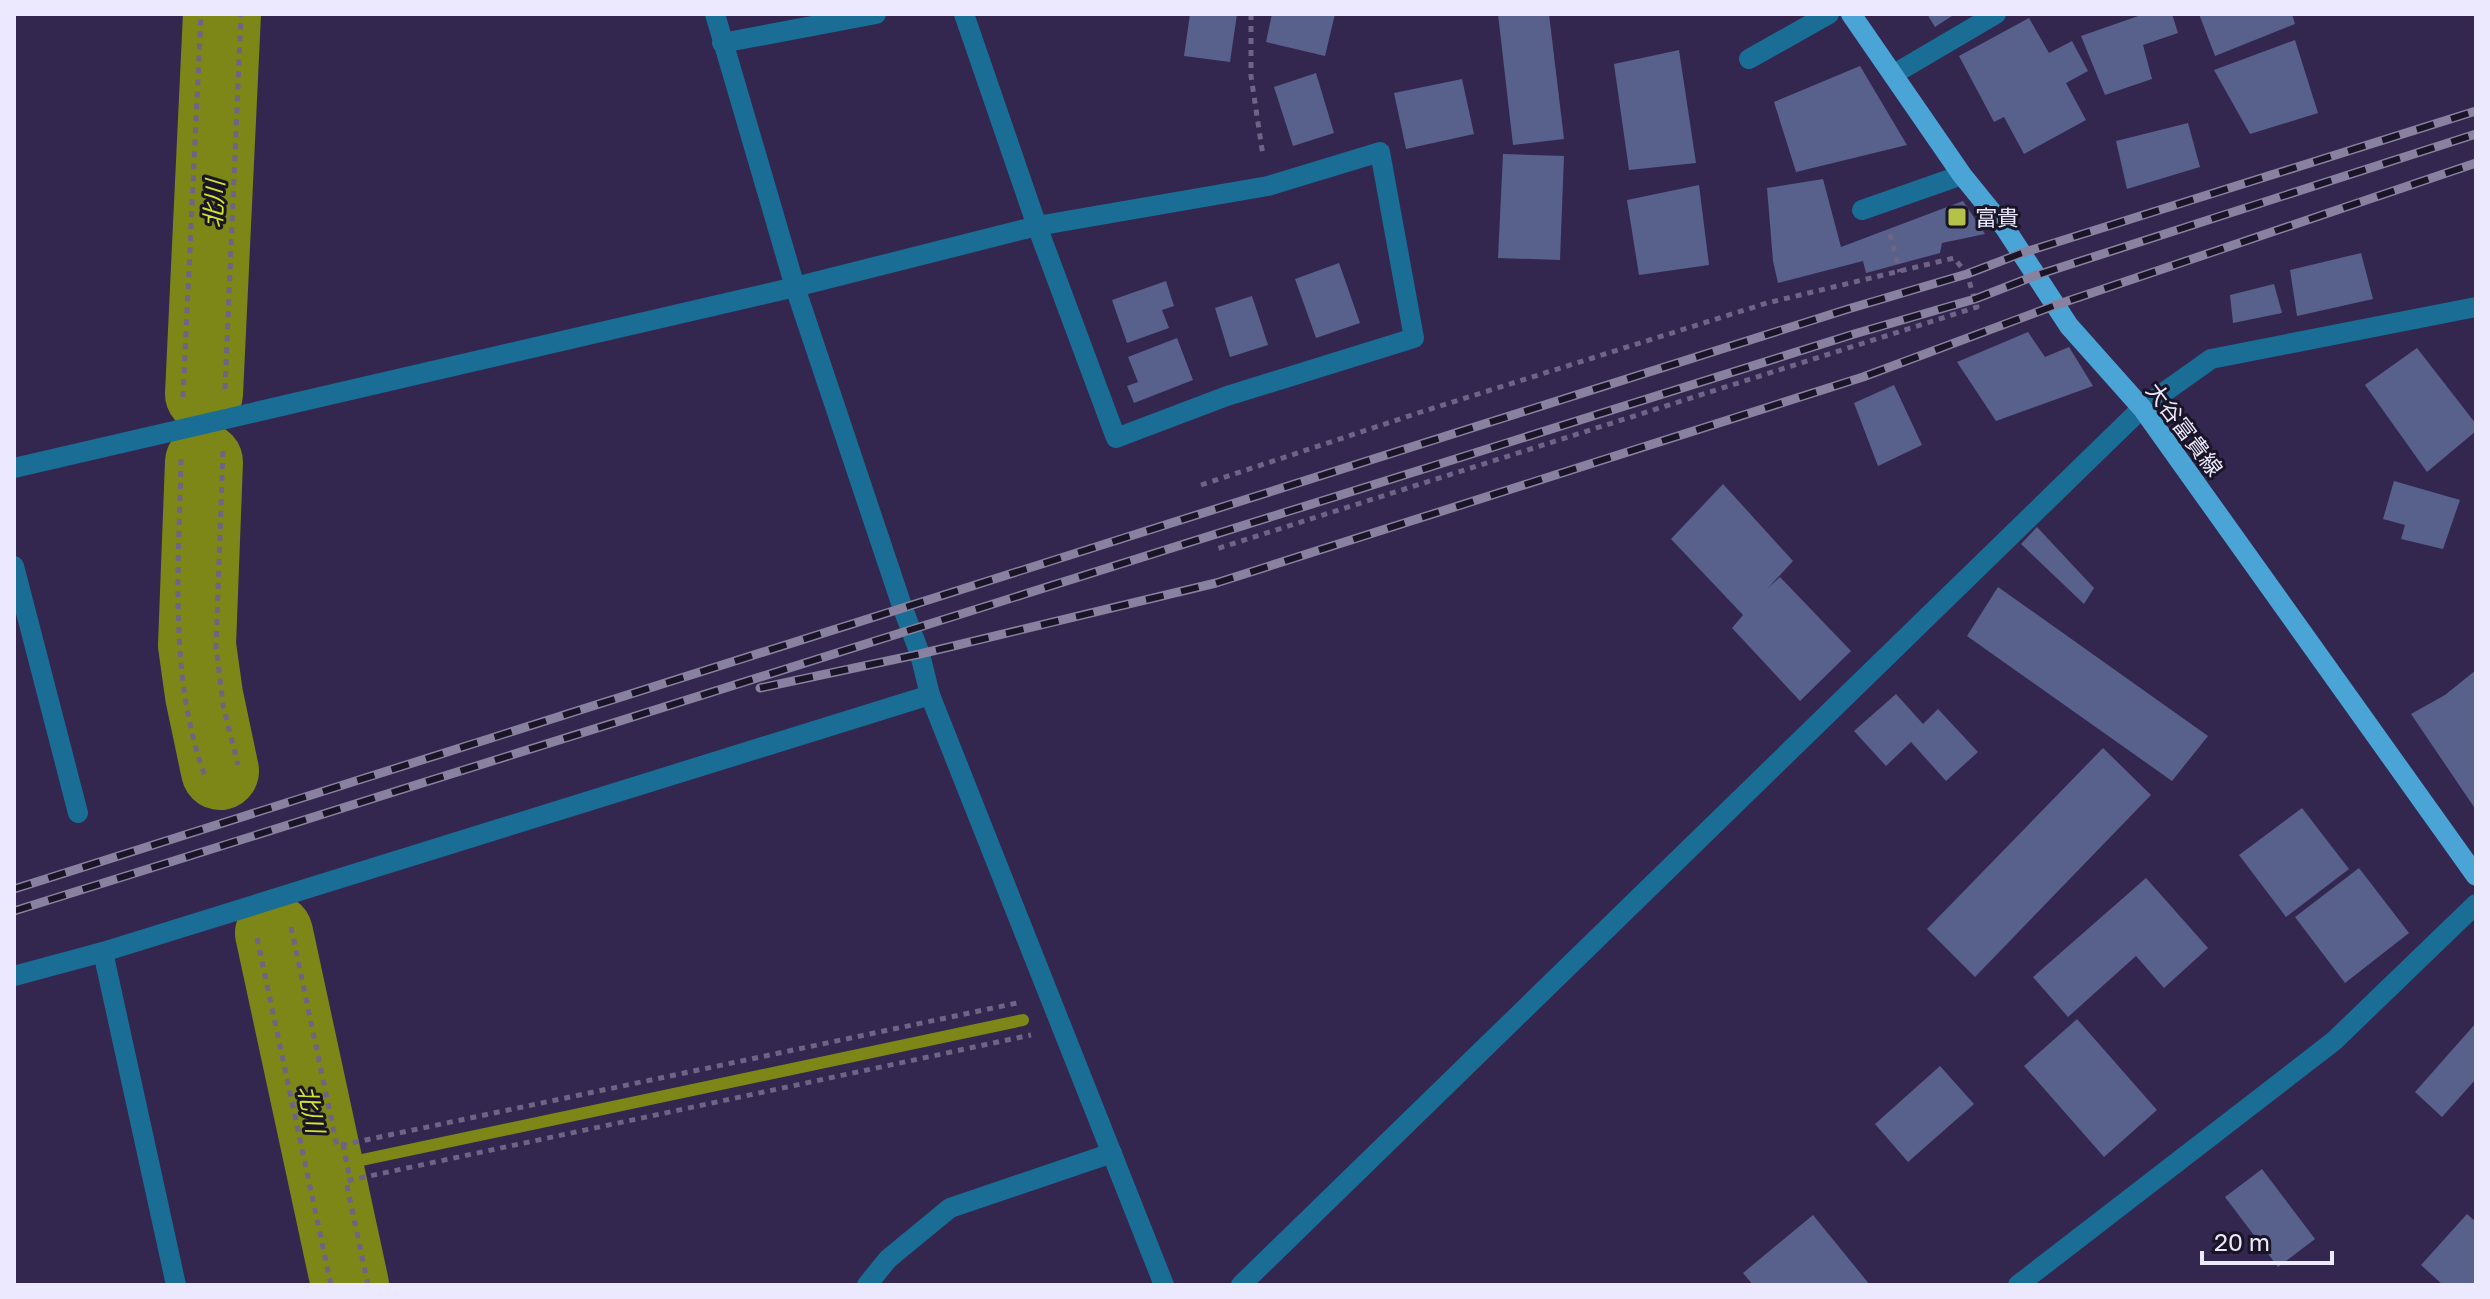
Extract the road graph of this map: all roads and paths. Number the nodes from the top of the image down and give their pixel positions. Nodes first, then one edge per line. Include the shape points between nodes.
1 (715, 14) edge
2 (876, 14) edge
3 (964, 14) edge
4 (1251, 14) edge
5 (1829, 14) edge
6 (1851, 14) edge
7 (1996, 14) edge
8 (722, 43) junction
9 (1749, 59) dead end
10 (1894, 74) junction
11 (1962, 175) junction
12 (1268, 186) junction
13 (1862, 210) dead end
14 (1037, 226) junction
15 (795, 287) junction
16 (2476, 307) edge
17 (2142, 408) junction
18 (14, 468) edge
19 (1201, 485) dead end
20 (1213, 550) dead end
21 (14, 566) edge
22 (930, 695) junction
23 (78, 813) dead end
24 (2476, 876) edge
25 (284, 895) junction
26 (2476, 904) edge
27 (250, 906) junction
28 (103, 952) junction
29 (14, 976) edge
30 (1018, 1003) dead end
31 (1032, 1035) dead end
32 (343, 1144) junction
33 (1112, 1153) junction
34 (350, 1180) junction
35 (176, 1285) edge
36 (331, 1285) edge
37 (368, 1285) edge
38 (867, 1285) edge
39 (1164, 1285) edge
40 (1241, 1285) edge
41 (2018, 1285) edge

1 - 8 street
2 - 8 street
3 - 14 street
4 - 12 path via 1251,76
5 - 9 street
6 - 10 main road, 大谷富貴線
7 - 10 street
8 - 15 street
10 - 11 main road, 大谷富貴線
11 - 13 street
11 - 17 main road, 大谷富貴線 via 2005,228 2069,326
12 - 14 street
12 - 14 street via 1380,152 1414,338 1227,396 1116,438
14 - 15 street
15 - 18 street
15 - 22 street
16 - 17 street via 2211,359
17 - 24 main road, 大谷富貴線
17 - 40 street
19 - 20 path via 1767,303 1954,258 1967,274 1977,307
21 - 23 street
22 - 25 street
22 - 33 street
25 - 27 street
25 - 32 path via 337,1146
26 - 41 street via 2334,1041
27 - 28 street
27 - 36 path
28 - 29 street
28 - 35 street
30 - 32 path
31 - 34 path
32 - 34 path
33 - 38 street via 950,1208 888,1259
33 - 39 street
34 - 37 path via 346,1181

